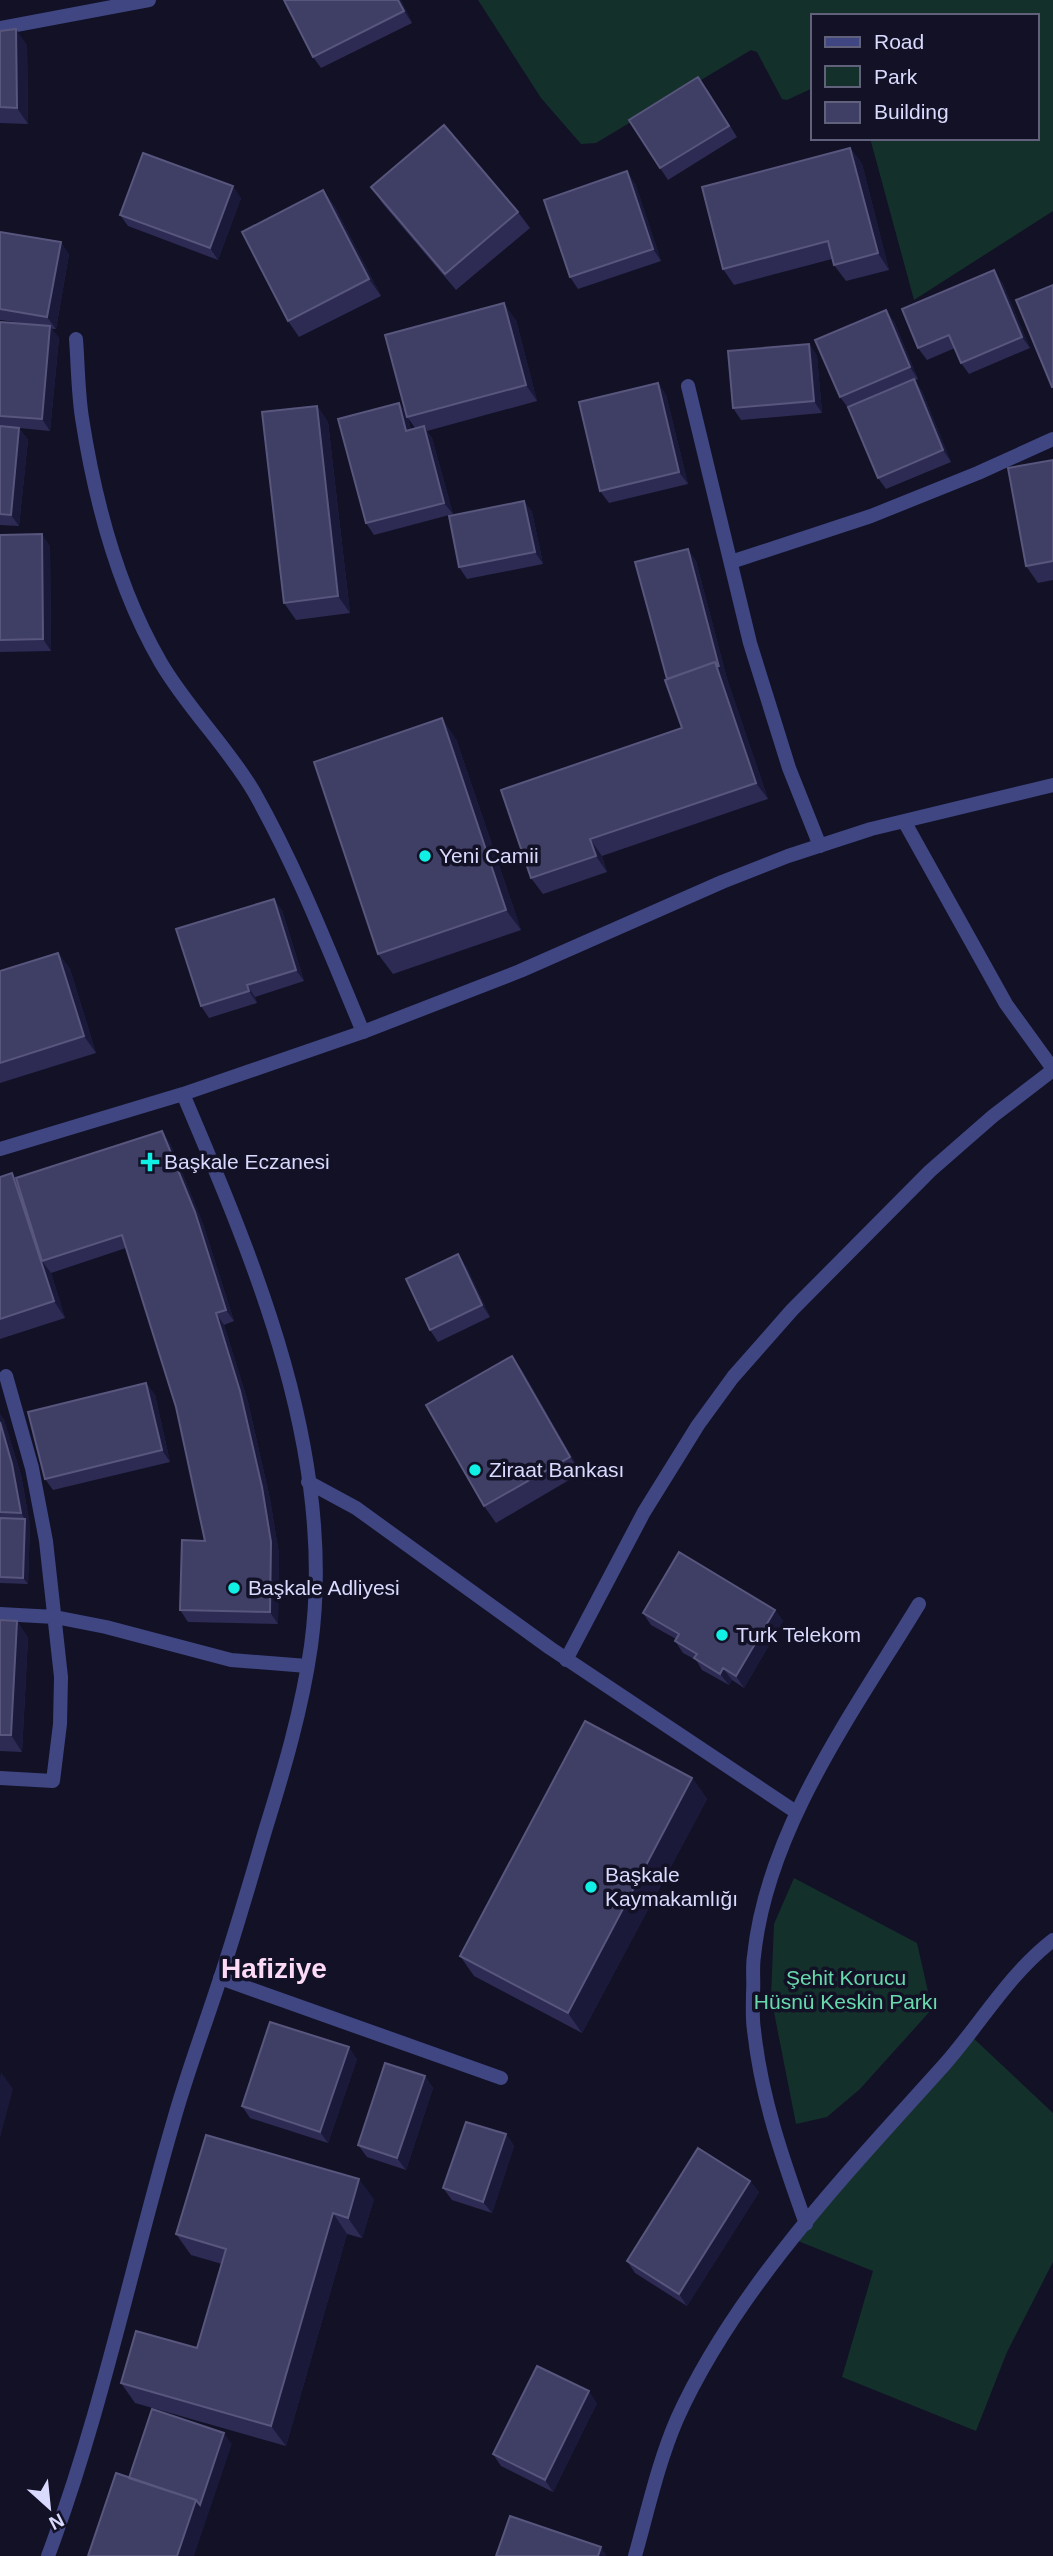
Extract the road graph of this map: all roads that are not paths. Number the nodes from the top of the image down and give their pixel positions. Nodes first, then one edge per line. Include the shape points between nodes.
1 (149, 0) edge
2 (0, 28) edge
3 (76, 339) dead end
4 (688, 386) dead end
5 (1053, 439) edge
6 (731, 562) junction
7 (1053, 785) edge
8 (904, 821) junction
9 (820, 846) junction
10 (363, 1032) junction
11 (1053, 1070) edge
12 (183, 1094) junction
13 (0, 1149) edge
14 (6, 1376) dead end
15 (308, 1482) junction
16 (919, 1604) dead end
17 (0, 1614) edge
18 (55, 1617) junction
19 (566, 1660) junction
20 (307, 1666) junction
21 (0, 1778) edge
22 (796, 1812) junction
23 (1053, 1940) edge
24 (220, 1978) junction
25 (501, 2078) dead end
26 (806, 2224) junction
27 (48, 2556) edge
28 (635, 2556) edge

1 - 2 street
3 - 10 street via 82,417 97,492 114,557 139,621 162,665 252,789 306,897
4 - 6 street
5 - 6 street via 871,516
6 - 9 street via 771,713
7 - 8 street
8 - 9 street
8 - 11 street via 1006,1004
9 - 10 street via 722,882 520,971
10 - 12 street
11 - 19 street via 930,1171 792,1310 733,1377 649,1503
12 - 13 street
12 - 15 street via 233,1211 278,1338
14 - 18 street via 32,1468
15 - 19 street via 356,1507
15 - 20 street via 315,1566
16 - 22 street
17 - 18 street
18 - 20 street via 231,1660
18 - 21 street via 61,1677 53,1781
19 - 22 street
20 - 24 street via 292,1739
22 - 26 street via 767,1889 754,1956 753,2027 766,2102
23 - 26 street via 1024,1965 970,2035
24 - 25 street
24 - 27 street via 173,2122 101,2397
26 - 28 street via 757,2285 701,2373 665,2451

